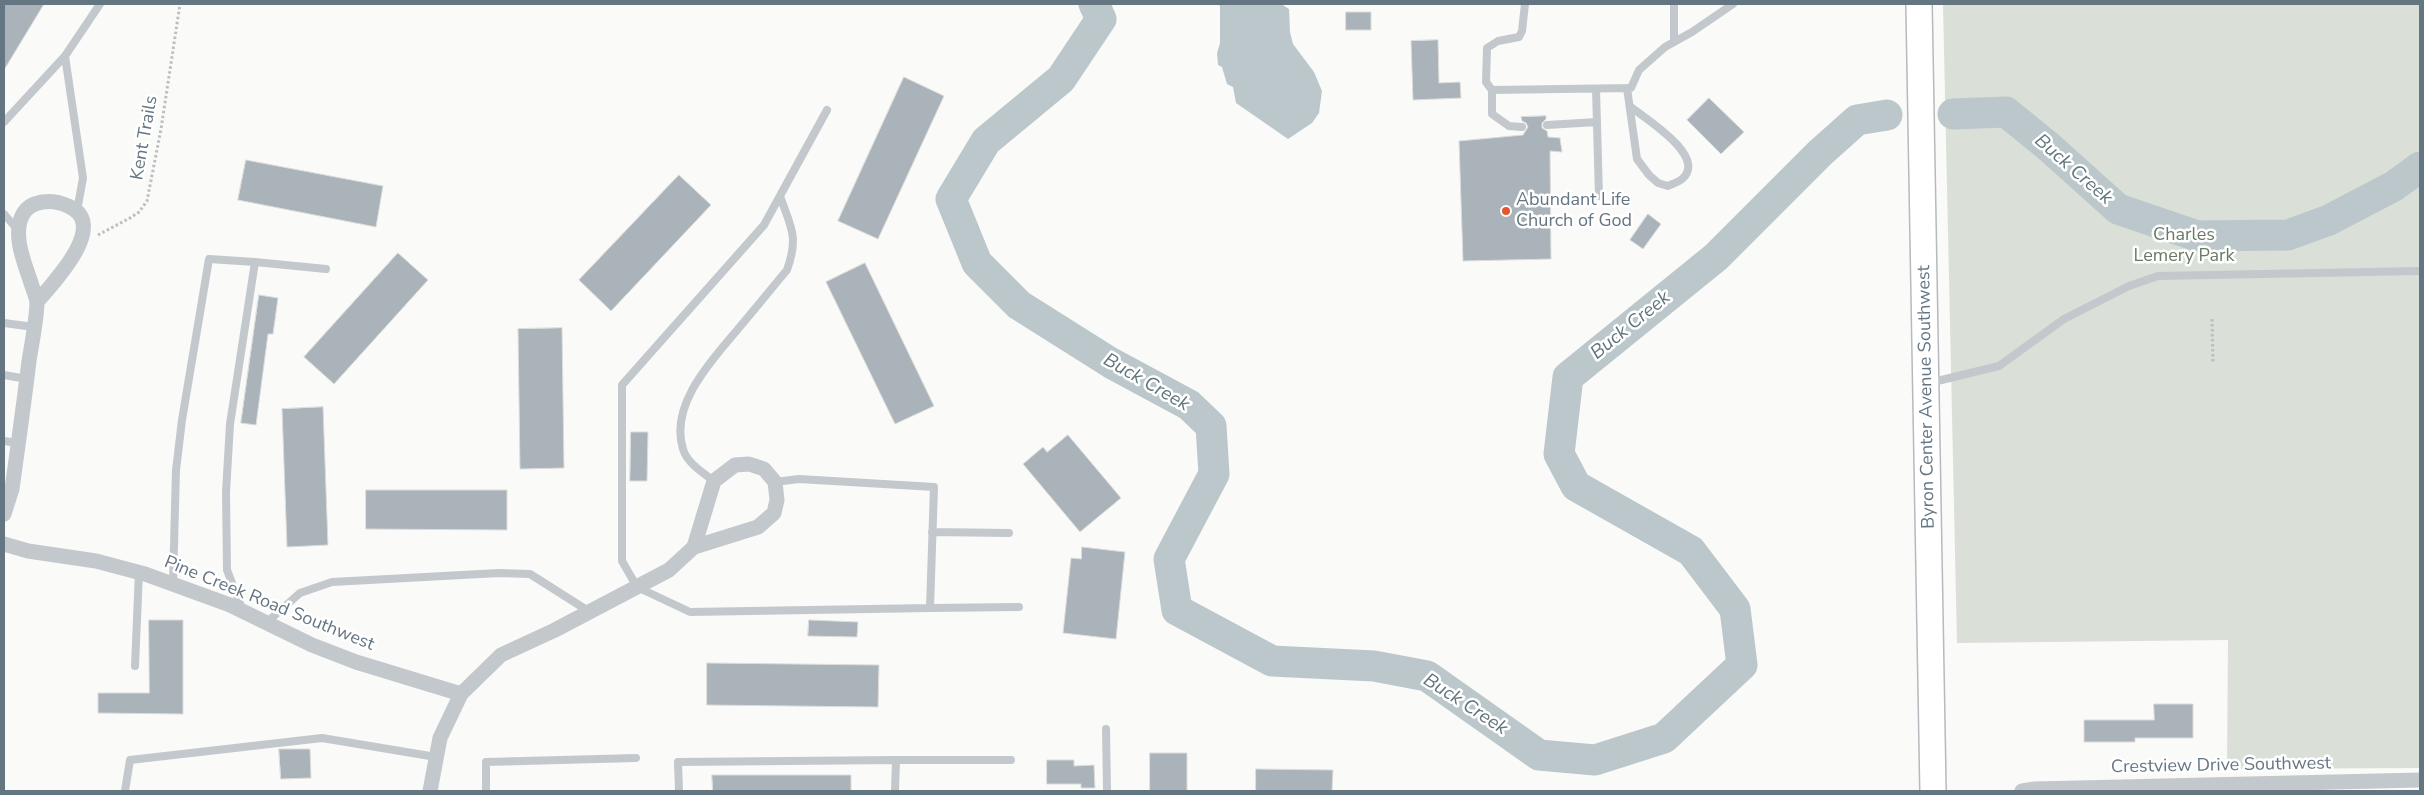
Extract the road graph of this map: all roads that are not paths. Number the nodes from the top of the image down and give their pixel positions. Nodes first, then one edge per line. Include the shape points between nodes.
1 (100, 4) edge
2 (1525, 4) edge
3 (1674, 4) edge
4 (1733, 4) edge
5 (1919, 4) edge
6 (1674, 42) junction
7 (65, 56) junction
8 (1627, 88) junction
9 (1596, 89) junction
10 (1492, 90) junction
11 (1631, 107) junction
12 (828, 110) dead end
13 (4, 122) edge
14 (1597, 122) junction
15 (1547, 125) dead end
16 (1522, 127) dead end
17 (780, 196) junction
18 (1599, 196) dead end
19 (77, 211) junction
20 (4, 214) edge
21 (19, 230) junction
22 (255, 262) junction
23 (326, 269) dead end
24 (2420, 270) edge
25 (37, 302) junction
26 (4, 323) edge
27 (34, 327) junction
28 (4, 375) edge
29 (27, 379) junction
30 (1927, 383) junction
31 (11, 442) edge
32 (714, 481) junction
33 (775, 482) junction
34 (6, 499) edge
35 (4, 514) edge
36 (932, 532) junction
37 (1009, 533) dead end
38 (4, 544) edge
39 (694, 547) junction
40 (139, 572) junction
41 (173, 584) junction
42 (637, 587) junction
43 (1019, 607) dead end
44 (930, 608) junction
45 (243, 612) junction
46 (590, 612) junction
47 (266, 623) junction
48 (135, 666) dead end
49 (461, 694) junction
50 (1106, 729) dead end
51 (436, 757) junction
52 (636, 758) dead end
53 (896, 760) junction
54 (1011, 760) dead end
55 (2420, 780) edge
56 (125, 791) edge
57 (430, 791) edge
58 (486, 791) edge
59 (679, 791) edge
60 (896, 791) edge
61 (1107, 791) edge
62 (1933, 791) edge
63 (2022, 791) edge

1 - 7 lane
2 - 10 lane via 1522,31 1518,37 1498,41 1487,48 1486,82
3 - 6 lane
4 - 6 lane
5 - 30 main road, Byron Center Avenue Southwest
6 - 8 lane via 1639,70 1631,88
7 - 13 lane
7 - 19 lane via 83,178
8 - 9 lane
8 - 11 lane
9 - 10 lane
9 - 14 lane
10 - 16 lane via 1492,114 1509,126
11 - 11 lane via 1637,159 1658,183 1668,186 1683,178 1689,167 1680,147
12 - 17 lane
14 - 15 lane
14 - 18 lane
17 - 32 lane via 793,232 794,250 787,270 701,374 681,424 683,450 699,471
17 - 42 lane via 764,225 622,384 622,561
19 - 21 street via 61,203 40,202 25,211
19 - 25 street via 83,222 83,233 76,254
20 - 21 lane
21 - 25 street via 19,243
22 - 23 lane
22 - 41 lane via 209,259 176,470
22 - 45 lane via 230,424 226,492 227,570
24 - 30 lane via 2158,276 2129,286 2064,319 1999,366
25 - 27 street
26 - 27 lane
27 - 29 street
28 - 29 lane
29 - 31 street
30 - 62 main road, Byron Center Avenue Southwest
31 - 34 street
32 - 33 street via 735,465 748,464 764,469
32 - 39 street
33 - 36 lane via 798,479 934,487
33 - 39 street via 778,500 774,513 758,527
34 - 35 street
36 - 37 lane
36 - 44 lane
38 - 40 street, Pine Creek Road Southwest
39 - 42 street via 669,570
40 - 41 street, Pine Creek Road Southwest
40 - 48 lane
41 - 45 street, Pine Creek Road Southwest
42 - 44 lane via 690,612
42 - 46 street
43 - 44 lane
45 - 47 street, Pine Creek Road Southwest
46 - 47 lane via 530,574 499,573 332,582 300,593
46 - 49 street via 502,656
47 - 49 street, Pine Creek Road Southwest via 356,662
49 - 51 street via 440,738
50 - 61 lane
51 - 56 lane via 322,738 130,760
51 - 57 street
52 - 58 lane via 486,762
53 - 54 lane
53 - 59 lane via 678,762
53 - 60 lane
55 - 63 street, Crestview Drive Southwest

